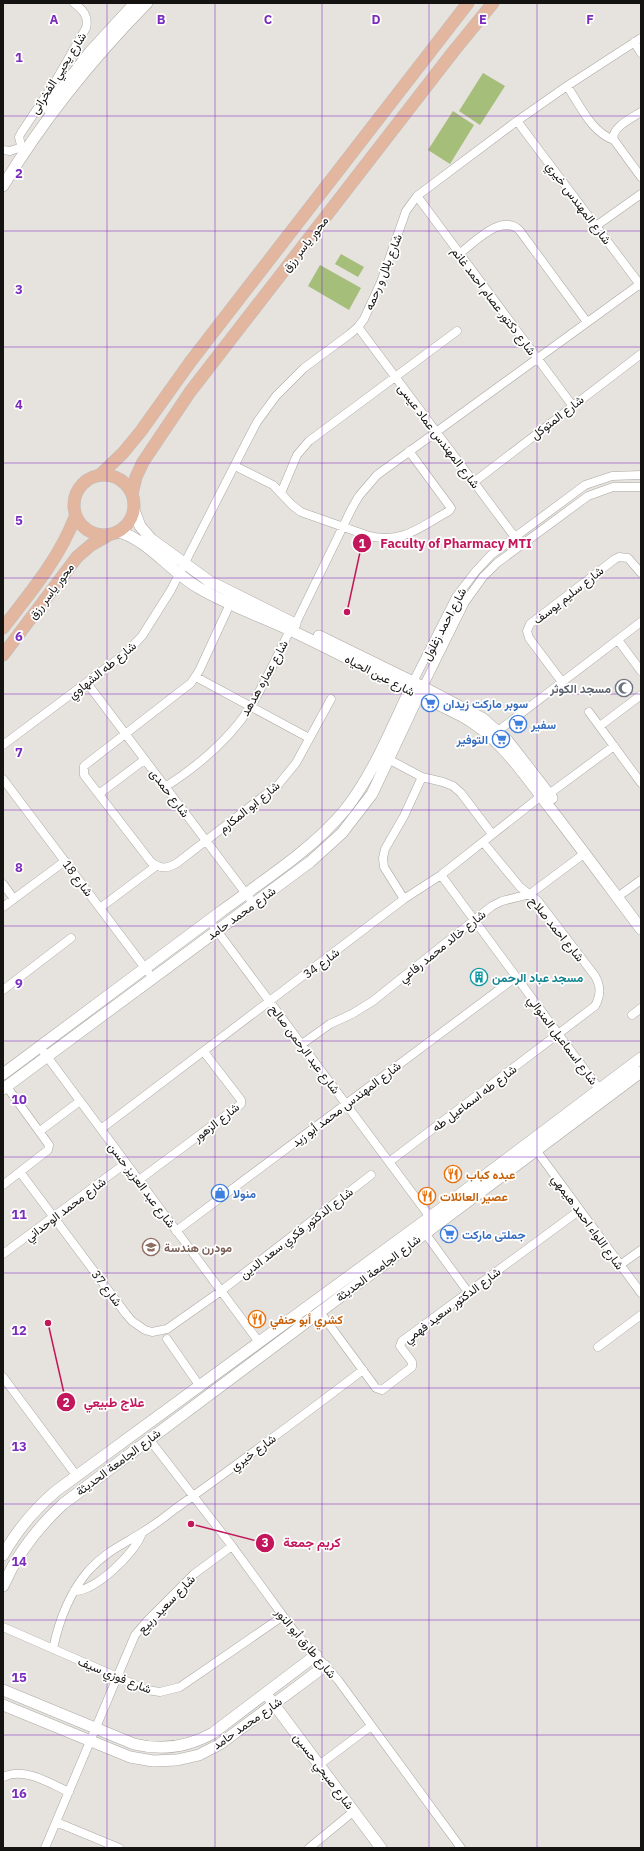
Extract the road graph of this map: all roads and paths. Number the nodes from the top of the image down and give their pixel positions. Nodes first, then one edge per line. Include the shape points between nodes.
1 (74, 3) edge
2 (135, 3) edge
3 (147, 3) edge
4 (468, 3) edge
5 (493, 3) edge
6 (638, 40) edge
7 (641, 53) edge
8 (59, 85) junction
9 (567, 86) junction
10 (641, 112) edge
11 (517, 121) junction
12 (614, 140) junction
13 (20, 146) junction
14 (3, 150) edge
15 (3, 172) edge
16 (641, 177) edge
17 (3, 186) edge
18 (641, 194) edge
19 (416, 196) junction
20 (596, 226) junction
21 (459, 254) junction
22 (640, 285) edge
23 (587, 322) junction
24 (358, 327) junction
25 (457, 331) dead end
26 (641, 354) edge
27 (537, 359) junction
28 (395, 377) junction
29 (572, 405) junction
30 (436, 431) junction
31 (409, 451) junction
32 (235, 466) junction
33 (100, 475) junction
34 (641, 475) edge
35 (474, 482) junction
36 (641, 487) edge
37 (281, 493) junction
38 (132, 494) junction
39 (134, 510) junction
40 (75, 517) junction
41 (343, 527) junction
42 (112, 534) junction
43 (514, 537) junction
44 (520, 544) junction
45 (184, 562) junction
46 (641, 572) edge
47 (178, 575) junction
48 (456, 597) junction
49 (465, 602) junction
50 (230, 604) junction
51 (641, 622) edge
52 (3, 628) edge
53 (293, 628) junction
54 (618, 640) junction
55 (3, 655) edge
56 (641, 671) edge
57 (196, 677) junction
58 (562, 682) junction
59 (87, 683) junction
60 (416, 689) junction
61 (641, 695) edge
62 (331, 699) dead end
63 (250, 707) junction
64 (590, 712) dead end
65 (600, 726) junction
66 (494, 733) junction
67 (125, 734) junction
68 (309, 738) junction
69 (3, 746) edge
70 (614, 746) junction
71 (388, 759) junction
72 (144, 760) junction
73 (422, 777) junction
74 (3, 779) edge
75 (641, 783) edge
76 (165, 787) junction
77 (99, 794) junction
78 (545, 795) junction
79 (492, 834) junction
80 (206, 842) junction
81 (483, 842) junction
82 (585, 853) junction
83 (65, 861) junction
84 (156, 866) junction
85 (441, 875) junction
86 (641, 880) edge
87 (3, 884) edge
88 (246, 893) junction
89 (623, 893) junction
90 (530, 894) junction
91 (14, 899) junction
92 (404, 900) junction
93 (253, 903) junction
94 (3, 907) edge
95 (100, 908) junction
96 (641, 917) edge
97 (209, 920) junction
98 (474, 920) junction
99 (641, 929) edge
100 (217, 930) junction
101 (72, 938) dead end
102 (145, 968) junction
103 (516, 976) junction
104 (152, 978) junction
105 (3, 990) edge
106 (270, 1002) junction
107 (641, 1008) edge
108 (632, 1015) dead end
109 (559, 1034) junction
110 (302, 1044) junction
111 (40, 1047) junction
112 (204, 1052) junction
113 (47, 1056) junction
114 (641, 1058) edge
115 (641, 1072) edge
116 (3, 1074) edge
117 (5, 1088) edge
118 (599, 1089) junction
119 (80, 1101) junction
120 (346, 1104) junction
121 (582, 1109) junction
122 (101, 1129) junction
123 (40, 1131) junction
124 (536, 1150) junction
125 (389, 1162) junction
126 (126, 1163) junction
127 (20, 1172) junction
128 (371, 1175) dead end
129 (139, 1180) junction
130 (3, 1185) edge
131 (580, 1210) junction
132 (53, 1217) junction
133 (430, 1217) junction
134 (176, 1231) junction
135 (425, 1234) junction
136 (641, 1250) edge
137 (3, 1254) edge
138 (620, 1265) junction
139 (221, 1290) junction
140 (338, 1292) junction
141 (468, 1292) junction
142 (641, 1293) edge
143 (320, 1312) junction
144 (641, 1315) edge
145 (167, 1339) dead end
146 (259, 1342) junction
147 (598, 1347) dead end
148 (363, 1370) junction
149 (3, 1377) edge
150 (199, 1385) junction
151 (149, 1439) junction
152 (76, 1476) junction
153 (193, 1496) junction
154 (29, 1517) junction
155 (39, 1527) junction
156 (142, 1533) junction
157 (232, 1546) junction
158 (3, 1555) edge
159 (3, 1586) edge
160 (74, 1591) junction
161 (283, 1616) junction
162 (3, 1627) edge
163 (53, 1649) junction
164 (316, 1655) junction
165 (325, 1666) junction
166 (116, 1677) junction
167 (3, 1690) edge
168 (266, 1694) junction
169 (274, 1704) junction
170 (3, 1705) edge
171 (371, 1726) junction
172 (95, 1729) junction
173 (90, 1742) junction
174 (319, 1765) junction
175 (3, 1776) edge
176 (69, 1792) junction
177 (354, 1811) junction
178 (56, 1822) junction
179 (45, 1848) edge
180 (119, 1848) edge
181 (309, 1848) edge
182 (381, 1848) edge
183 (461, 1848) edge

1 - 8 street, شارع يحيي الفخرانى via 83,11 88,22
2 - 8 street
3 - 17 street via 65,98
4 - 33 main road, محور ياسر رزق via 191,361 141,431
5 - 38 main road, محور ياسر رزق via 190,392 143,462
6 - 7 street
6 - 9 street, شارع بلال و رحمه
8 - 13 street
9 - 11 street, شارع بلال و رحمه
9 - 12 street via 598,131
10 - 12 street via 616,130
11 - 19 street, شارع بلال و رحمه
11 - 20 street, شارع المهندس خيري
12 - 16 street
13 - 14 street via 10,151
13 - 15 street
18 - 20 street
19 - 21 street, شارع دكتور عصام احمد غانم
19 - 24 street, شارع بلال و رحمه via 406,211 381,282
20 - 22 street, شارع المهندس خيري
21 - 23 street via 497,226 512,225 520,231
21 - 27 street, شارع دكتور عصام احمد غانم
22 - 23 street, شارع عماره هدهد
23 - 27 street, شارع عماره هدهد
24 - 28 street, شارع المهندس عماد عيسى
24 - 32 street, شارع بلال و رحمه via 304,368 276,396 257,422
25 - 28 street
26 - 29 street, شارع المتوكل
27 - 29 street, شارع دكتور عصام احمد غانم
27 - 30 street, شارع عماره هدهد
28 - 30 street, شارع المهندس عماد عيسى
28 - 37 street via 305,445
29 - 35 street, شارع المتوكل
30 - 31 street, شارع عماره هدهد
30 - 35 street, شارع المهندس عماد عيسى
31 - 41 street, شارع عماره هدهد via 387,466 367,485
31 - 41 street via 450,505 450,510 406,536 396,538 379,538
32 - 37 street via 268,482
32 - 45 street, شارع بلال و رحمه
33 - 38 main road via 122,480
33 - 40 main road via 89,478 77,490 73,506
34 - 43 street, شارع احمد زغلول via 612,476 585,485
35 - 43 street, شارع المهندس عماد عيسى
36 - 44 street, شارع احمد زغلول via 613,487 588,496
37 - 41 street via 301,512
38 - 39 main road
39 - 42 main road via 126,525
39 - 45 street, شارع عين الحياه via 147,535
40 - 42 main road via 90,533
40 - 52 main road, محور ياسر رزق via 56,558
41 - 53 street, شارع عماره هدهد
42 - 47 street, شارع عين الحياه via 128,535 138,540
42 - 55 main road, محور ياسر رزق via 83,550
43 - 44 street, شارع المهندس عماد عيسى
43 - 48 street, شارع احمد زغلول via 483,563
44 - 49 street, شارع احمد زغلول via 490,570
45 - 47 street, شارع طه الشهاوي
45 - 53 street, شارع عين الحياه via 222,589
46 - 58 street, شارع سليم يوسف via 628,558 615,559 530,624 527,631 529,638
47 - 50 street, شارع عين الحياه
47 - 59 street, شارع طه الشهاوي via 142,636 126,653
48 - 49 street
48 - 60 street, شارع احمد زغلول
49 - 60 street, شارع احمد زغلول
50 - 53 street, شارع عين الحياه
50 - 57 street
51 - 54 street
53 - 60 street, شارع عين الحياه
53 - 63 street, شارع عماره هدهد
54 - 56 street
54 - 58 street
57 - 63 street
57 - 67 street via 186,688
58 - 66 street
59 - 67 street, شارع حمدى
59 - 69 street, شارع طه الشهاوي
60 - 66 street, شارع عين الحياه via 473,713
60 - 71 street, شارع محمد حامد
60 - 88 street, شارع محمد حامد via 361,787 346,808 310,845
61 - 65 street
62 - 68 street, شارع ابو المكارم
63 - 68 street
63 - 76 street, شارع عماره هدهد via 214,751
64 - 65 street
65 - 70 street
66 - 78 street, شارع عين الحياه via 507,740
67 - 72 street, شارع حمدى
67 - 77 street via 84,766 84,774
68 - 80 street, شارع ابو المكارم via 296,763 278,785
70 - 75 street
70 - 78 street, شارع 34
71 - 73 street
71 - 93 street, شارع محمد حامد via 372,794 342,833 310,862
72 - 76 street, شارع حمدى
72 - 77 street
73 - 79 street via 448,783 457,789
73 - 92 street via 385,849 383,858 384,868
74 - 83 street, شارع 18
76 - 80 street, شارع حمدى
77 - 84 street
78 - 79 street, شارع 34
78 - 82 street, شارع عين الحياه
78 - 89 street, شارع عين الحياه
79 - 81 street, شارع 34
80 - 84 street, شارع ابو المكارم via 171,867
80 - 88 street, شارع حمدى
81 - 85 street, شارع 34
81 - 90 street, شارع احمد صلاح via 520,887
82 - 90 street, شارع خالد محمد رفاعي
82 - 99 street, شارع عين الحياه
83 - 91 street
83 - 95 street, شارع 18
84 - 95 street
85 - 92 street, شارع 34
85 - 98 street, شارع اسماعيل المنوالي
86 - 89 street
87 - 91 street
88 - 93 street, شارع حمدى
88 - 97 street, شارع محمد حامد
89 - 96 street, شارع عين الحياه
90 - 98 street, شارع خالد محمد رفاعي via 497,903
90 - 109 street, شارع احمد صلاح via 541,904 595,976 600,988 595,1006
91 - 94 street
92 - 106 street, شارع 34
93 - 100 street, شارع محمد حامد
95 - 102 street, شارع 18
97 - 100 street, شارع عبد الرحمن صالح
97 - 102 street, شارع محمد حامد
98 - 103 street, شارع اسماعيل المنوالي
98 - 110 street, شارع خالد محمد رفاعي via 373,1002 325,1028
100 - 104 street, شارع محمد حامد
100 - 106 street, شارع عبد الرحمن صالح
101 - 105 street
102 - 104 street, شارع 18
102 - 111 street, شارع محمد حامد
103 - 109 street, شارع اسماعيل المنوالي
103 - 120 street, شارع المهندس محمد أبو زيد
104 - 113 street, شارع محمد حامد
106 - 110 street, شارع عبد الرحمن صالح
106 - 112 street, شارع 34
107 - 108 street
109 - 118 street, شارع اسماعيل المنوالي
109 - 125 street, شارع طه اسماعيل طه
110 - 120 street, شارع عبد الرحمن صالح
111 - 113 street, شارع عبد العزيز حسن
111 - 116 street, شارع محمد حامد
112 - 122 street, شارع 34
112 - 129 street, شارع الزهور via 241,1100 241,1104
113 - 117 street, شارع محمد حامد
113 - 119 street, شارع عبد العزيز حسن
114 - 118 street, شارع الجامعة الحديثة
115 - 121 street, شارع الجامعة الحديثة
117 - 123 street
118 - 121 street, شارع الجامعة الحديثة
119 - 122 street, شارع عبد العزيز حسن
119 - 123 street
120 - 125 street, شارع عبد الرحمن صالح
120 - 134 street, شارع المهندس محمد أبو زيد
121 - 124 street, شارع الجامعة الحديثة
121 - 133 street, شارع الجامعة الحديثة
122 - 126 street, شارع عبد العزيز حسن
123 - 127 street via 48,1143 48,1150
124 - 131 street, شارع اللواء احمد هيمهي
124 - 135 street, شارع الجامعة الحديثة
125 - 133 street, شارع عبد الرحمن صالح
126 - 129 street, شارع عبد العزيز حسن
126 - 132 street, شارع محمد الوحداني
127 - 130 street
127 - 132 street, شارع 37
128 - 139 street, شارع الدكتور فكري سعد الدين
129 - 134 street, شارع عبد العزيز حسن
131 - 138 street, شارع اللواء احمد هيمهي
131 - 141 street, شارع الدكتور سعيد فهمي
132 - 137 street, شارع محمد الوحداني
132 - 139 street, شارع 37 via 126,1314 145,1330 152,1332 167,1329
133 - 140 street, شارع الجامعة الحديثة
134 - 139 street, شارع عبد العزيز حسن
135 - 140 street, شارع الجامعة الحديثة
135 - 141 street
136 - 138 street
138 - 142 street, شارع اللواء احمد هيمهي
139 - 146 street, شارع عبد العزيز حسن
140 - 143 street, شارع الجامعة الحديثة
140 - 146 street, شارع الجامعة الحديثة
141 - 148 street, شارع الدكتور سعيد فهمي via 401,1342 401,1347 413,1364 411,1369 380,1390
143 - 148 street
143 - 151 street, شارع الجامعة الحديثة
144 - 147 street
145 - 150 street
146 - 150 street, شارع الجامعة الحديثة
148 - 153 street, شارع خيري
149 - 152 street
150 - 152 street, شارع الجامعة الحديثة
151 - 153 street, شارع طارق أبو النور
151 - 155 street, شارع الجامعة الحديثة via 68,1499
152 - 154 street, شارع الجامعة الحديثة
153 - 156 street, شارع خيري
153 - 157 street, شارع طارق أبو النور
154 - 155 street
154 - 158 street, شارع الجامعة الحديثة
155 - 159 street, شارع الجامعة الحديثة via 20,1554
156 - 160 street, شارع خيري via 119,1545 99,1561
156 - 160 street, شارع خيري via 132,1551 98,1582 84,1590
157 - 161 street, شارع طارق أبو النور
157 - 166 street, شارع سعيد ربيع via 194,1574 143,1625 132,1640
160 - 163 street, شارع خيري via 60,1619
161 - 164 street, شارع طارق أبو النور
161 - 166 street, شارع فوزي سيف via 174,1690 153,1692
162 - 163 street, شارع فوزي سيف
163 - 166 street, شارع فوزي سيف
164 - 165 street, شارع طارق أبو النور
164 - 168 street, شارع محمد حامد
165 - 169 street, شارع محمد حامد
165 - 171 street, شارع طارق أبو النور
166 - 172 street, شارع سعيد ربيع
167 - 172 street, شارع محمد حامد
168 - 169 street, شارع صبحي حسين
168 - 172 street, شارع محمد حامد via 213,1732 185,1745 165,1748 144,1746
169 - 173 street, شارع محمد حامد via 210,1750 177,1760 142,1760
169 - 174 street, شارع صبحي حسين
170 - 173 street, شارع محمد حامد
171 - 174 street
171 - 183 street, شارع طارق أبو النور
172 - 173 street, شارع سعيد ربيع
173 - 176 street, شارع سعيد ربيع
174 - 177 street, شارع صبحي حسين
175 - 176 street via 11,1773 26,1774
176 - 178 street, شارع سعيد ربيع
177 - 181 street
177 - 182 street, شارع صبحي حسين
178 - 179 street, شارع سعيد ربيع
178 - 180 street

